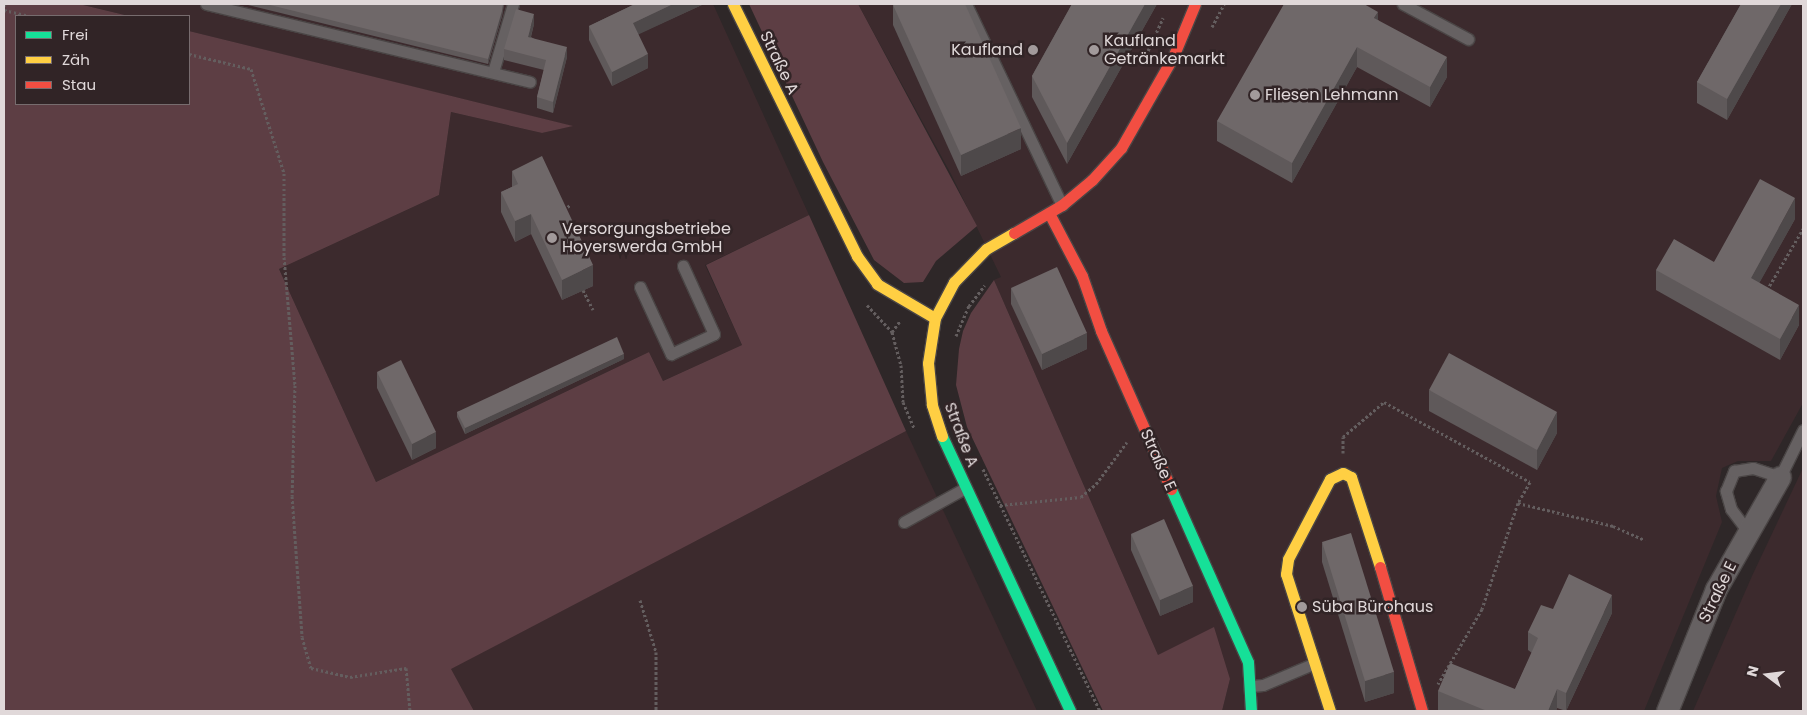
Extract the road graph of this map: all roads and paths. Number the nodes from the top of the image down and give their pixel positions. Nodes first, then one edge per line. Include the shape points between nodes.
1 (206, 4) edge
2 (513, 4) edge
3 (733, 4) edge
4 (966, 4) edge
5 (1196, 4) edge
6 (1224, 4) edge
7 (1403, 4) edge
8 (4, 10) edge
9 (1206, 11) dead end
10 (25, 15) edge
11 (1208, 33) dead end
12 (1468, 39) dead end
13 (190, 54) edge
14 (1173, 57) junction
15 (494, 72) junction
16 (530, 82) dead end
17 (571, 205) dead end
18 (1062, 205) junction
19 (558, 211) edge
20 (1049, 213) junction
21 (1803, 229) edge
22 (682, 266) dead end
23 (990, 280) dead end
24 (640, 287) dead end
25 (583, 290) dead end
26 (1764, 295) edge
27 (593, 310) dead end
28 (935, 318) junction
29 (956, 337) dead end
30 (1143, 425) junction
31 (1803, 430) edge
32 (981, 464) dead end
33 (1343, 473) junction
34 (1780, 477) junction
35 (965, 488) junction
36 (1518, 503) junction
37 (1001, 505) junction
38 (975, 508) junction
39 (904, 522) dead end
40 (1750, 532) junction
41 (1645, 540) dead end
42 (640, 600) dead end
43 (1314, 663) junction
44 (1251, 686) junction
45 (1437, 686) dead end
46 (410, 711) edge
47 (656, 711) edge
48 (1070, 711) edge
49 (1100, 711) edge
50 (1251, 711) edge
51 (1330, 711) edge
52 (1422, 711) edge
53 (1667, 711) edge

1 - 15 lane
2 - 15 lane
3 - 28 street, Straße A via 857,256 877,284
4 - 18 lane
5 - 14 street
6 - 11 path
7 - 12 lane
8 - 10 path
9 - 14 street
13 - 46 path via 251,69 284,173 284,257 295,385 292,496 302,637 311,668 350,677 406,668
14 - 18 street via 1121,148 1092,180
15 - 16 lane
17 - 19 path
18 - 20 street
20 - 28 street via 986,249 954,282
20 - 30 street, Straße E via 1082,276 1099,326
21 - 26 path
22 - 24 lane via 714,334 671,354
23 - 29 path via 969,306
25 - 27 path
28 - 35 street, Straße A via 928,363 932,406 946,448
30 - 37 path via 1096,484 1082,496
30 - 44 street, Straße E via 1248,662
31 - 34 lane
32 - 37 path
33 - 36 path via 1343,437 1384,402 1530,482
33 - 43 street via 1330,480 1288,559 1286,574
33 - 52 street via 1351,477 1364,512
34 - 40 street, Straße E
34 - 40 lane via 1753,468 1734,471 1726,491 1731,509
35 - 38 street, Straße A
35 - 39 lane
36 - 41 path via 1613,526
36 - 45 path via 1482,609
37 - 38 path
37 - 49 path
38 - 48 street, Straße A
40 - 53 street, Straße E via 1716,588
42 - 47 path via 656,652
43 - 44 lane via 1263,685
43 - 51 street
44 - 50 street, Straße E

